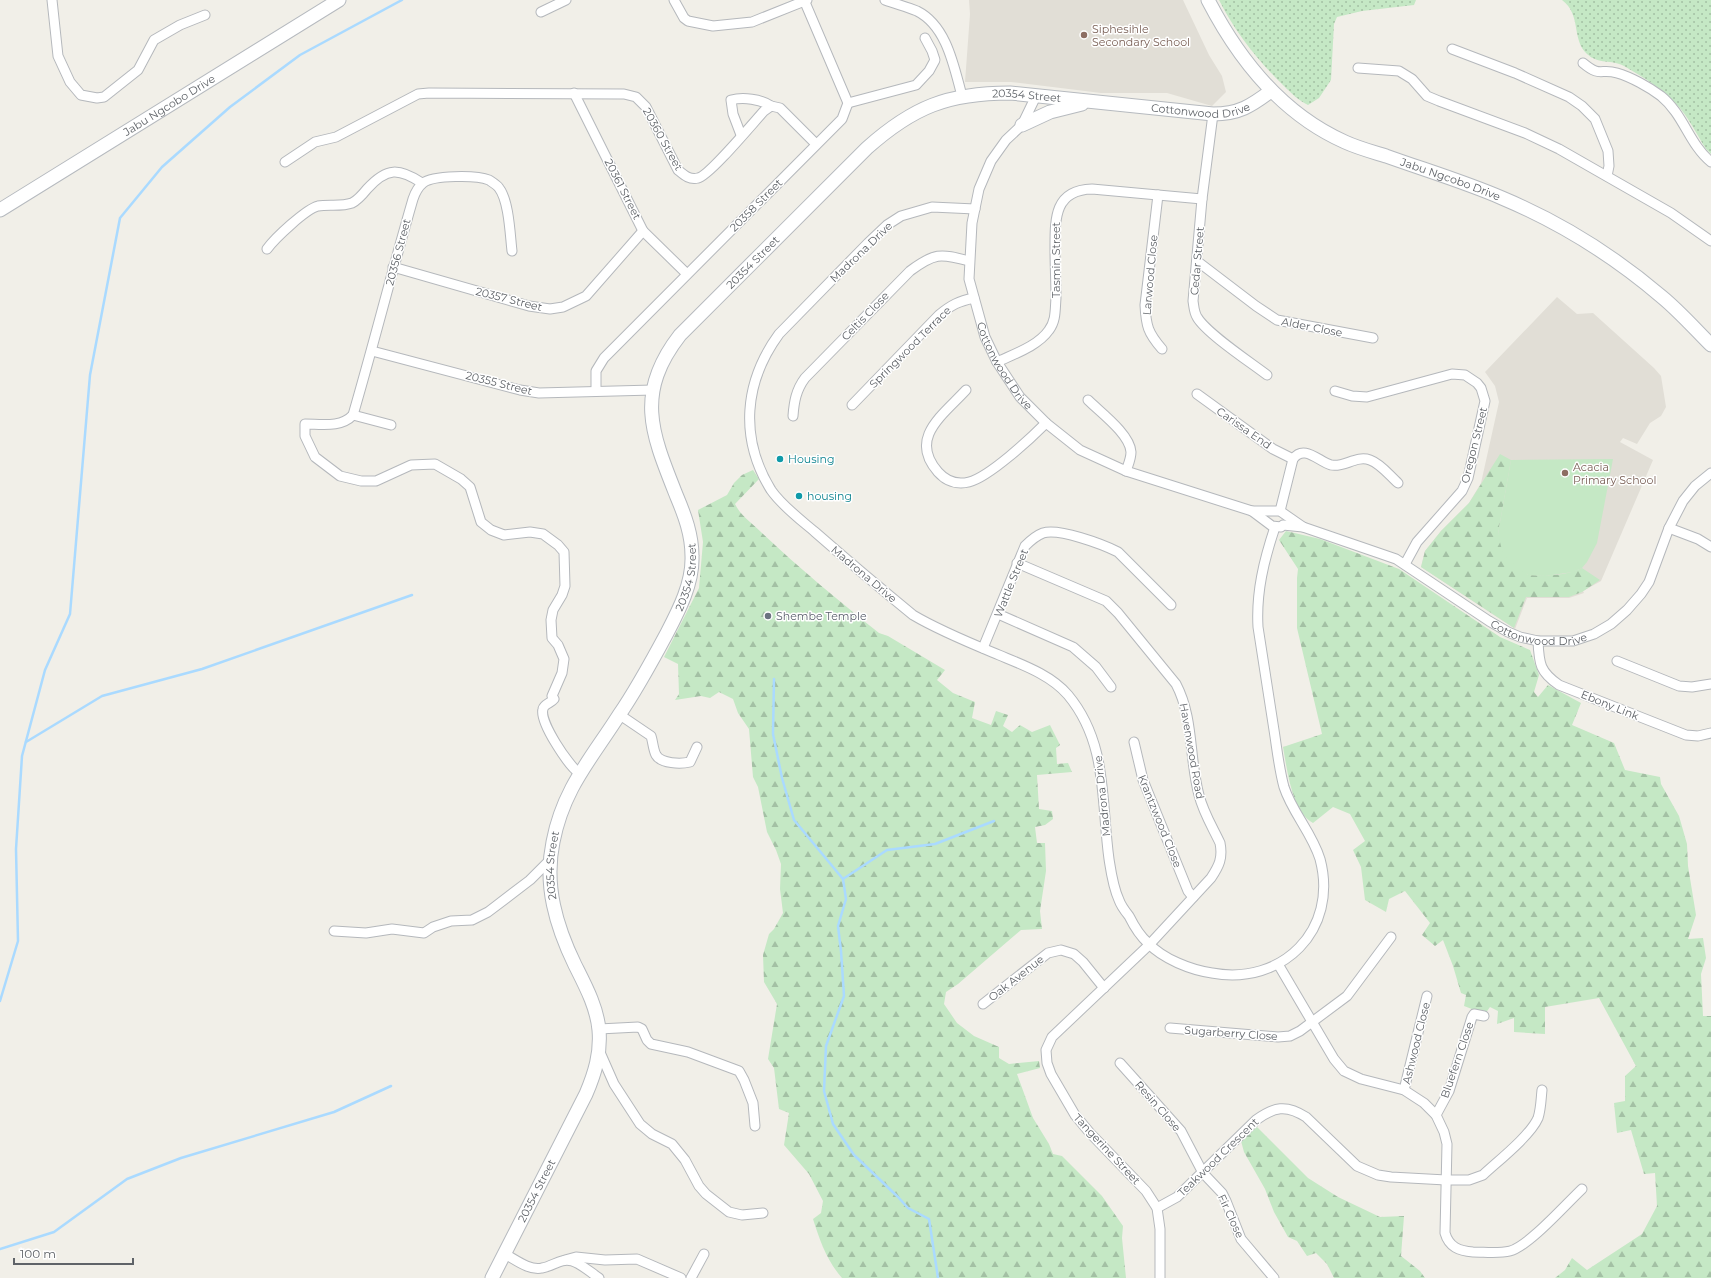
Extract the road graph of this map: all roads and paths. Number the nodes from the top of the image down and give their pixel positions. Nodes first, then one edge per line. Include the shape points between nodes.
1 (52, 0) edge
2 (339, 0) edge
3 (566, 0) edge
4 (674, 0) edge
5 (806, 0) edge
6 (885, 0) edge
7 (1208, 0) edge
8 (541, 12) dead end
9 (205, 15) dead end
10 (925, 38) dead end
11 (1452, 49) dead end
12 (1583, 63) dead end
13 (1358, 68) dead end
14 (1271, 92) junction
15 (574, 93) junction
16 (962, 96) junction
17 (1036, 96) junction
18 (848, 102) junction
19 (1100, 102) junction
20 (771, 106) junction
21 (1213, 114) junction
22 (1022, 125) junction
23 (741, 135) junction
24 (816, 144) junction
25 (285, 162) dead end
26 (1711, 162) edge
27 (1607, 176) junction
28 (422, 183) junction
29 (1158, 195) junction
30 (1202, 199) junction
31 (975, 209) junction
32 (0, 210) edge
33 (643, 231) junction
34 (1711, 241) edge
35 (267, 249) dead end
36 (512, 251) dead end
37 (969, 261) junction
38 (1197, 261) junction
39 (393, 267) junction
40 (687, 274) junction
41 (974, 298) junction
42 (1373, 338) dead end
43 (1711, 345) edge
44 (1162, 349) dead end
45 (372, 351) junction
46 (997, 362) junction
47 (1267, 375) dead end
48 (653, 390) junction
49 (966, 390) dead end
50 (596, 391) junction
51 (1335, 391) dead end
52 (1197, 394) dead end
53 (1088, 400) dead end
54 (852, 405) dead end
55 (353, 415) junction
56 (793, 416) dead end
57 (1046, 423) junction
58 (391, 425) dead end
59 (1293, 459) junction
60 (1126, 471) junction
61 (1711, 473) edge
62 (1398, 483) dead end
63 (1252, 511) junction
64 (1279, 513) junction
65 (1276, 525) junction
66 (1303, 527) junction
67 (1669, 528) junction
68 (1711, 547) edge
69 (1017, 563) junction
70 (1405, 564) junction
71 (1171, 605) dead end
72 (998, 614) junction
73 (1538, 641) junction
74 (983, 648) junction
75 (1617, 661) dead end
76 (1711, 684) edge
77 (1111, 687) dead end
78 (620, 715) junction
79 (1711, 733) edge
80 (1134, 742) dead end
81 (697, 747) dead end
82 (580, 773) junction
83 (550, 860) junction
84 (1192, 897) junction
85 (334, 931) dead end
86 (1391, 937) dead end
87 (1149, 945) junction
88 (1278, 964) junction
89 (1104, 988) junction
90 (1427, 996) dead end
91 (983, 1004) dead end
92 (1484, 1016) dead end
93 (1312, 1023) junction
94 (599, 1028) junction
95 (1170, 1028) dead end
96 (599, 1050) junction
97 (1120, 1063) dead end
98 (1404, 1090) junction
99 (1542, 1090) dead end
100 (1436, 1116) junction
101 (755, 1126) dead end
102 (1203, 1173) junction
103 (1446, 1180) junction
104 (1582, 1189) dead end
105 (1157, 1208) junction
106 (763, 1213) dead end
107 (505, 1254) junction
108 (704, 1254) dead end
109 (565, 1260) junction
110 (492, 1278) edge
111 (599, 1278) edge
112 (681, 1278) edge
113 (691, 1278) edge
114 (1160, 1278) edge
115 (1274, 1278) edge

1 - 9 street via 58,56 70,82 81,95 97,98 104,97 138,70 154,40 180,25
2 - 32 street, Jabu Ngcobo Drive
3 - 8 street
4 - 5 street via 688,21 713,26 752,22
5 - 18 street
6 - 16 street via 918,12 934,26 948,49
7 - 14 street, Jabu Ngcobo Drive via 1234,46
10 - 18 street via 935,58 930,71 916,85
11 - 27 street via 1516,73 1569,97 1582,106 1594,119 1606,147 1609,162
12 - 26 street via 1596,72 1612,71 1628,77 1660,96 1674,109 1698,149
13 - 27 street via 1398,71 1412,79 1427,96 1525,133 1560,149
14 - 21 street, Cottonwood Drive via 1247,108 1234,113
14 - 43 street, Jabu Ngcobo Drive via 1319,128 1346,142 1501,197 1564,229 1628,269 1663,297
15 - 23 street, 20360 Street via 624,94 636,97 646,107 678,170 691,178 701,177 713,167
15 - 25 street, 20360 Street via 418,94 336,138 315,142
15 - 33 street, 20361 Street
16 - 17 street, 20354 Street via 1010,93
16 - 48 street, 20354 Street via 906,117 867,148 680,335 666,352
17 - 19 street, 20354 Street
17 - 22 street, Cottonwood Drive
18 - 24 street, 20358 Street via 842,119
19 - 21 street, Cottonwood Drive
19 - 22 street via 1050,112
20 - 23 street, 20360 Street
20 - 23 street via 754,100 730,100
20 - 24 street via 780,108
21 - 30 street, Cedar Street
22 - 31 street, Cottonwood Drive via 990,161 979,188
24 - 40 street, 20358 Street
27 - 34 street via 1671,213
28 - 35 street via 406,174 390,172 372,184 354,202 311,209 276,237
28 - 36 street via 430,179 448,177 482,178 494,183 503,195
28 - 39 street, 20356 Street via 412,199
29 - 30 street, Tasmin Street
29 - 44 street, Larwood Close via 1145,305 1146,322 1151,336
29 - 46 street, Tasmin Street via 1082,189 1066,198 1059,206 1055,221 1054,321 1042,338
30 - 38 street, Cedar Street
31 - 37 street, Cottonwood Drive
31 - 74 street, Madrona Drive via 932,207 901,216 887,225 779,334 768,349 752,388 750,422 753,448 759,465 772,491 790,511 913,615
33 - 39 street, 20357 Street via 586,296 563,307 550,309 529,306
33 - 40 street, 20361 Street
37 - 41 street, Cottonwood Drive via 968,279
37 - 56 street, Celtis Close via 948,255 940,256 924,261 910,271 805,378 794,402
38 - 42 street, Alder Close via 1260,310 1277,320
38 - 47 street, Cedar Street via 1193,302 1196,316 1206,327
39 - 45 street, 20356 Street
40 - 50 street, 20358 Street via 604,358 596,371
41 - 46 street, Cottonwood Drive via 985,337
41 - 54 street, Springwood Terrace via 955,303 939,315
45 - 50 street, 20355 Street via 520,390 539,393
45 - 55 street, 20356 Street
46 - 57 street, Cottonwood Drive via 1020,397
48 - 50 street, 20355 Street
48 - 78 street, 20354 Street via 652,426 688,527 692,548 691,571 672,623
49 - 57 street via 934,426 926,440 928,459 949,481 963,483 979,478 1019,448
51 - 70 street, Oregon Street via 1367,397 1452,374 1471,378 1481,388 1484,404 1468,478 1462,491 1417,542
52 - 59 street, Carissa End via 1273,448
53 - 60 street via 1129,443 1131,453
55 - 58 street
55 - 82 street via 335,424 304,425 305,436 315,457 340,476 361,481 376,481 411,465 440,466 470,487 481,522 491,530 504,535 530,532 543,534 564,552 565,586 550,620 552,638 564,660 562,672 553,692 554,699 544,706 542,711 550,733 574,769
57 - 60 street, Cottonwood Drive via 1080,450
59 - 62 street via 1298,454 1307,453 1335,465 1368,459 1379,465
59 - 64 street
60 - 63 street, Cottonwood Drive
61 - 67 street, Cottonwood Drive via 1683,500
63 - 64 street, Cottonwood Drive
63 - 65 street, Cottonwood Drive
64 - 65 street via 1285,522
64 - 65 street via 1269,517
64 - 66 street, Cottonwood Drive
65 - 66 street, Cottonwood Drive
65 - 88 street, Madrona Drive via 1265,556 1260,581 1258,627 1284,786 1319,856 1324,884 1321,908 1312,932 1295,952
66 - 70 street, Cottonwood Drive via 1360,545
67 - 68 street
67 - 73 street, Cottonwood Drive via 1649,582 1627,610 1611,624 1594,634 1573,641
69 - 71 street, Wattle Street via 1025,546 1035,537 1043,533 1063,533 1118,552
69 - 72 street, Wattle Street
69 - 84 street, Havenwood Road via 1106,601 1176,684 1182,696 1189,727 1199,796 1221,850 1219,866
70 - 73 street, Cottonwood Drive via 1508,632
72 - 74 street, Wattle Street
72 - 77 street via 1073,647 1096,667
73 - 79 street, Ebony Link via 1541,667 1548,677 1559,685 1676,732 1698,736
74 - 87 street, Madrona Drive via 1049,679 1066,693 1090,729 1099,757 1112,879 1119,901
75 - 76 street via 1678,686
78 - 81 street via 651,736 656,753 661,759 677,763 690,762
78 - 82 street, 20354 Street
80 - 84 street, Krantzwood Close via 1143,780
82 - 83 street, 20354 Street via 557,821
83 - 85 street via 530,880 494,908 472,920 451,921 424,933 397,929 366,933
83 - 94 street, 20354 Street via 552,900 558,923 596,1014
84 - 87 street, Havenwood Road
86 - 93 street, Sugarberry Close via 1348,996
87 - 88 street, Madrona Drive via 1177,963 1220,975 1250,974
87 - 89 street, Tangerine Street
88 - 93 street
89 - 91 street, Oak Avenue via 1074,954 1061,950 1048,954
89 - 105 street, Tangerine Street via 1052,1037 1046,1050 1047,1063 1075,1115 1146,1191
90 - 98 street, Ashwood Close
92 - 100 street, Bluefern Close via 1474,1014 1472,1017 1449,1091
93 - 95 street, Sugarberry Close via 1285,1037
93 - 98 street via 1344,1071 1361,1079
94 - 96 street, 20354 Street
94 - 101 street via 638,1027 652,1044 688,1052 739,1071 753,1104
96 - 106 street via 614,1084 640,1124 652,1134 672,1144 706,1194 729,1212
96 - 107 street, 20354 Street via 596,1073
97 - 102 street, Resin Close via 1177,1126
98 - 100 street via 1424,1103
99 - 103 street, Teakwood Crescent via 1535,1123 1483,1175 1469,1180
100 - 103 street via 1447,1144
102 - 103 street, Teakwood Crescent via 1256,1120 1268,1112 1284,1108 1298,1111 1306,1117 1357,1166 1366,1170 1391,1177
102 - 105 street, Teakwood Crescent via 1177,1197
102 - 115 street, Fir Close via 1222,1193 1244,1243
103 - 104 street via 1444,1225 1447,1239 1455,1249 1469,1252 1501,1253 1519,1248
105 - 114 street, Tangerine Street via 1160,1229
107 - 109 street via 527,1266 541,1269
107 - 110 street, 20354 Street
108 - 113 street
109 - 111 street via 578,1264
109 - 112 street via 576,1257 605,1260 637,1259

